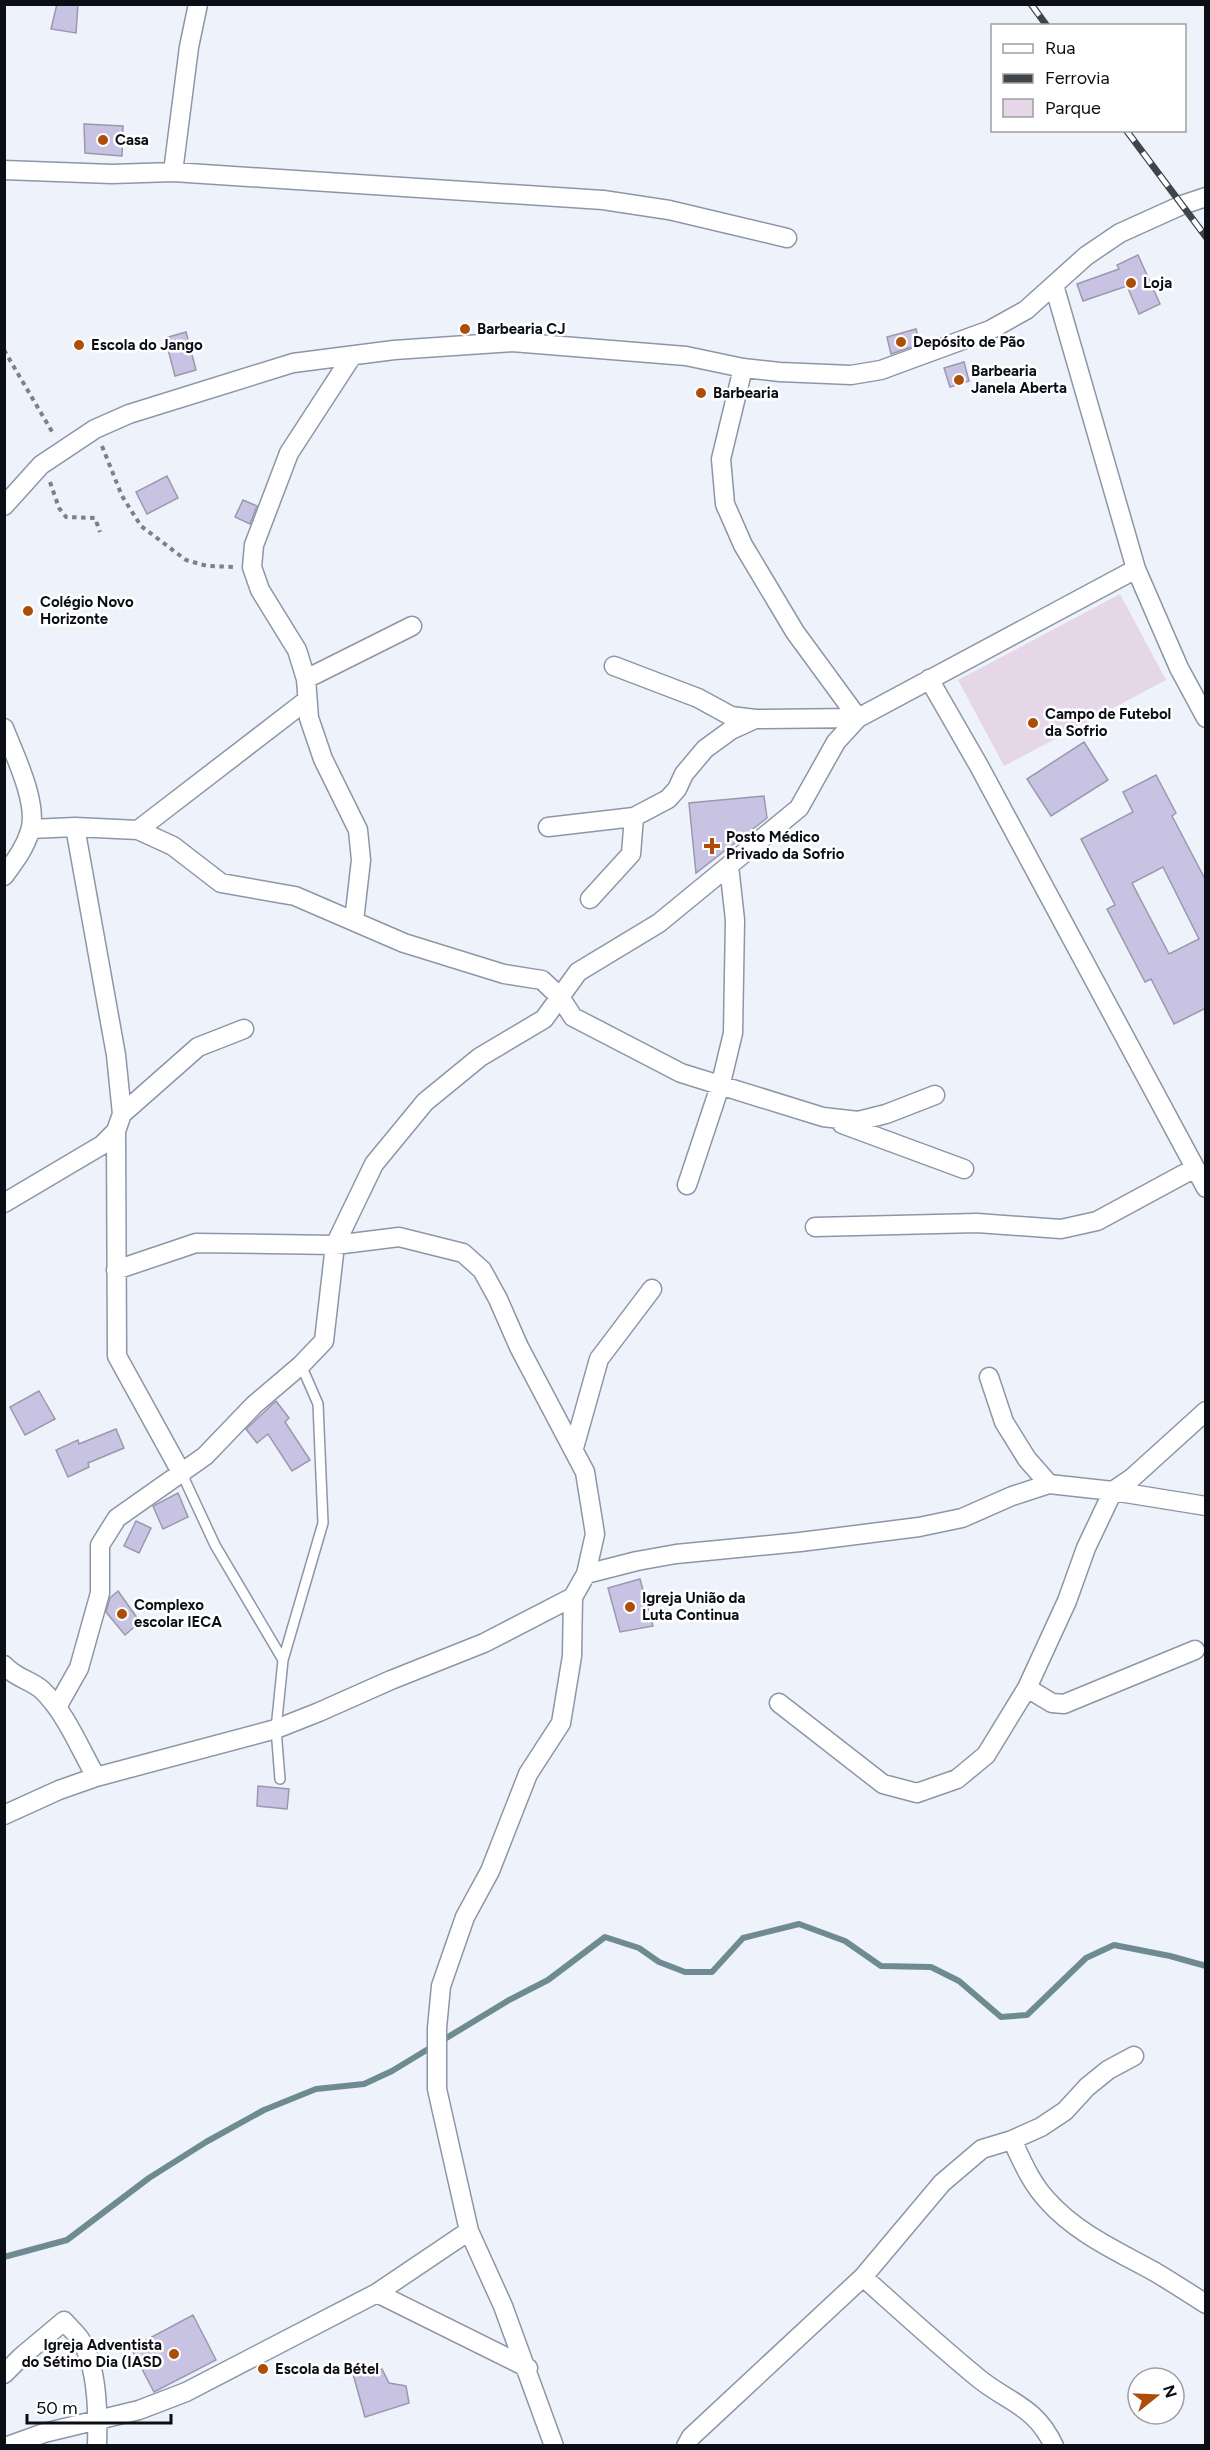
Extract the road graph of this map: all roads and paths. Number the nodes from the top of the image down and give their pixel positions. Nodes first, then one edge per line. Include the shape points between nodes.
1 (198, 4) edge
2 (4, 170) edge
3 (173, 172) junction
4 (1206, 198) edge
5 (787, 238) dead end
6 (1054, 285) junction
7 (4, 350) edge
8 (352, 356) junction
9 (743, 368) junction
10 (95, 429) junction
11 (62, 449) junction
12 (35, 472) junction
13 (4, 506) edge
14 (100, 532) dead end
15 (252, 567) junction
16 (1136, 568) junction
17 (412, 626) dead end
18 (614, 666) dead end
19 (306, 679) junction
20 (929, 679) junction
21 (307, 700) junction
22 (858, 718) junction
23 (1206, 718) edge
24 (755, 719) junction
25 (4, 728) edge
26 (634, 817) junction
27 (548, 826) dead end
28 (75, 827) junction
29 (32, 829) junction
30 (138, 831) junction
31 (729, 866) junction
32 (4, 876) edge
33 (590, 899) dead end
34 (354, 921) junction
35 (560, 997) junction
36 (244, 1029) dead end
37 (721, 1083) junction
38 (935, 1095) dead end
39 (823, 1117) junction
40 (119, 1122) junction
41 (1195, 1168) junction
42 (964, 1169) dead end
43 (687, 1185) dead end
44 (1206, 1188) edge
45 (4, 1203) edge
46 (815, 1227) dead end
47 (335, 1245) junction
48 (116, 1270) junction
49 (652, 1288) dead end
50 (301, 1365) junction
51 (989, 1377) dead end
52 (1206, 1411) edge
53 (574, 1448) junction
54 (182, 1474) junction
55 (1049, 1484) junction
56 (1113, 1491) junction
57 (1206, 1506) edge
58 (586, 1574) junction
59 (573, 1598) junction
60 (1195, 1650) dead end
61 (283, 1660) junction
62 (4, 1665) edge
63 (1027, 1688) junction
64 (779, 1704) dead end
65 (57, 1707) junction
66 (276, 1729) junction
67 (96, 1777) junction
68 (280, 1779) dead end
69 (4, 1815) edge
70 (1134, 2056) dead end
71 (1012, 2140) junction
72 (470, 2231) junction
73 (863, 2277) junction
74 (377, 2293) junction
75 (1206, 2304) edge
76 (528, 2368) junction
77 (4, 2374) edge
78 (98, 2419) junction
79 (9, 2445) edge
80 (97, 2445) edge
81 (554, 2445) edge
82 (686, 2445) edge
83 (1054, 2445) edge

1 - 3 street
2 - 3 street
3 - 5 street via 603,200 669,210
4 - 6 street via 1120,232
6 - 9 street via 1026,310 990,330 881,370 851,375
6 - 16 street
7 - 11 path
8 - 9 street via 512,342 687,357
8 - 10 street via 293,363 254,374 129,414
8 - 15 street via 289,453 254,545
9 - 22 street via 721,459 725,504 743,545 795,632
10 - 11 street
10 - 15 path via 122,496 141,526 186,560 207,566
11 - 12 street
12 - 13 street
12 - 14 path via 46,474 66,517 95,518
15 - 19 street via 260,590 297,650
16 - 20 street
16 - 23 street via 1179,668
17 - 19 street
18 - 24 street via 698,698 731,716
19 - 21 street
20 - 22 street
20 - 41 street
21 - 30 street
21 - 34 street via 323,759 358,830 362,860
22 - 24 street
22 - 31 street via 836,742 799,808
24 - 26 street via 705,749 668,799
25 - 29 street via 26,787
26 - 27 street
26 - 33 street via 631,854
28 - 29 street
28 - 30 street
28 - 40 street via 116,1055
29 - 32 street
30 - 34 street via 173,846 221,883 295,896
31 - 35 street via 659,923 578,972
31 - 37 street via 735,920 733,1033
34 - 35 street via 404,943 504,974 542,981
35 - 37 street via 573,1017 681,1072
35 - 47 street via 544,1019 480,1057 425,1102 374,1164
36 - 40 street via 198,1047
37 - 39 street
37 - 43 street
38 - 39 street via 858,1121
39 - 42 street
40 - 45 street via 102,1145
40 - 48 street
41 - 44 street
41 - 46 street via 1097,1221 1060,1228 977,1222
47 - 48 street via 196,1243
47 - 50 street via 324,1341
47 - 53 street via 399,1237 463,1252 482,1270
48 - 54 street via 117,1356
49 - 53 street via 598,1359
50 - 54 street
50 - 61 lane via 318,1404 323,1523
51 - 55 street via 1004,1422 1027,1459
52 - 56 street
53 - 58 street via 585,1472 595,1534
54 - 61 lane via 215,1545
54 - 65 street via 117,1518 100,1545 100,1593 79,1668
55 - 56 street
55 - 58 street via 962,1518 919,1527 676,1554
56 - 57 street
56 - 63 street
58 - 59 street
59 - 66 street via 484,1643
59 - 72 street via 572,1656 561,1723 528,1774 490,1871 465,1917 441,1986 437,2089
60 - 63 street via 1064,1704 1052,1703
61 - 66 lane
62 - 65 street via 41,1689
63 - 64 street via 986,1755 957,1779 917,1793 883,1784
65 - 67 street
66 - 67 street
66 - 68 lane
67 - 69 street
70 - 71 street via 1108,2070 1065,2111
71 - 73 street via 982,2149 942,2183
71 - 75 street via 1026,2172 1046,2200 1069,2220
72 - 74 street
72 - 76 street
73 - 82 street
73 - 83 street via 981,2380 1031,2412
74 - 76 street
74 - 78 street via 186,2392 139,2410
76 - 81 street
77 - 78 street via 64,2322 80,2339 91,2364
78 - 79 street
78 - 80 street

